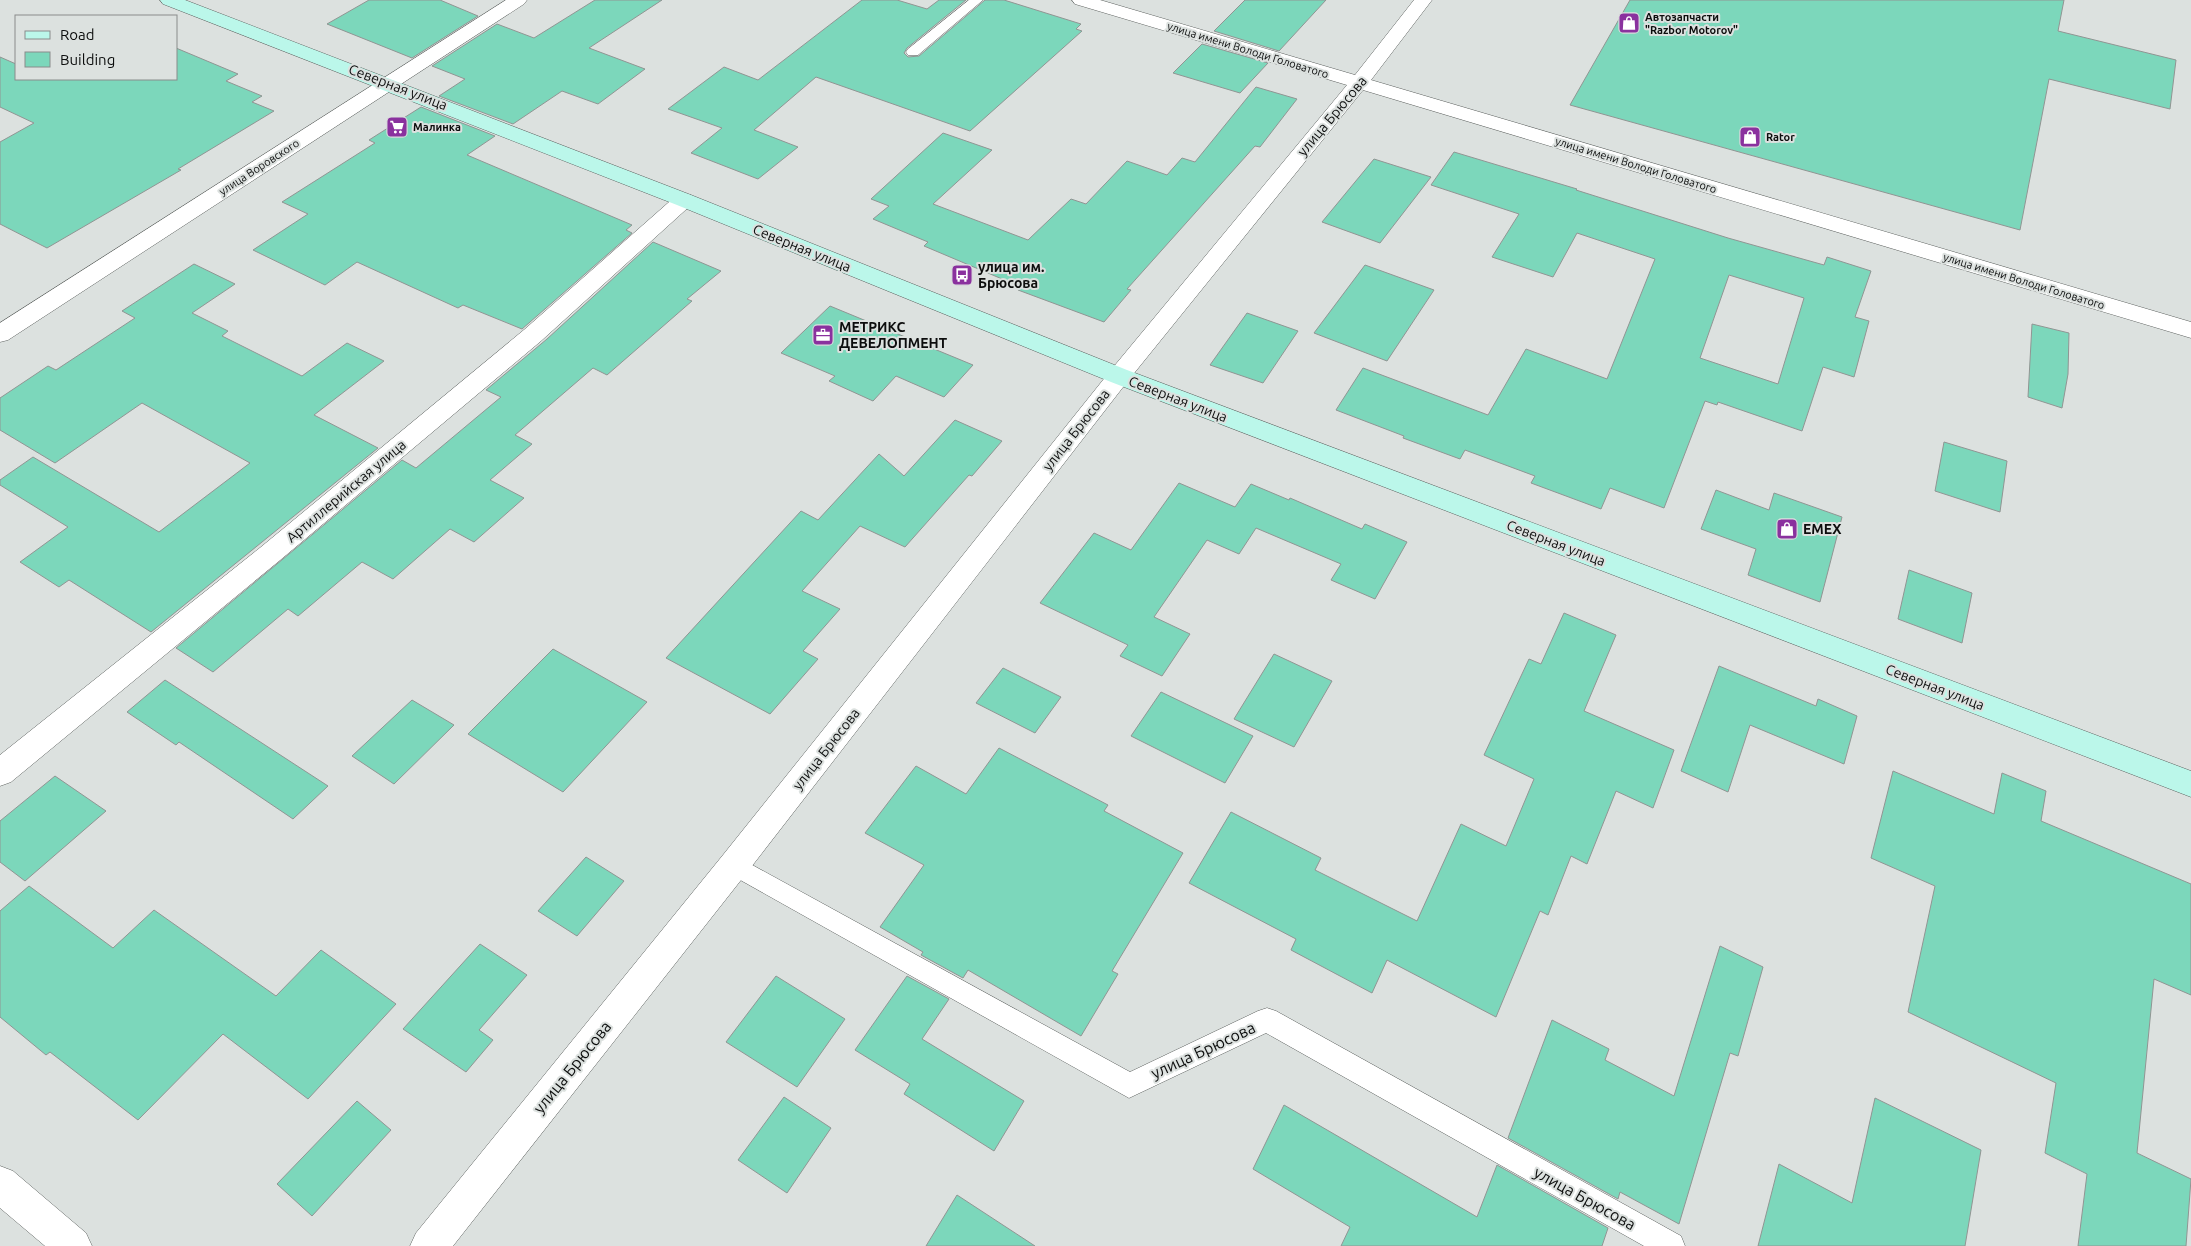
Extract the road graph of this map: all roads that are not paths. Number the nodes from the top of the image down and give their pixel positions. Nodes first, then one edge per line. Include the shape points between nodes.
1 (169, 0) edge
2 (518, 0) edge
3 (977, 0) edge
4 (1081, 0) edge
5 (1423, 0) edge
6 (913, 52) dead end
7 (1359, 83) junction
8 (389, 84) junction
9 (684, 200) junction
10 (2191, 330) edge
11 (0, 334) edge
12 (1119, 376) junction
13 (0, 773) edge
14 (2191, 784) edge
15 (734, 865) junction
16 (0, 1184) edge
17 (73, 1246) edge
18 (429, 1246) edge
19 (1671, 1246) edge

1 - 8 main road, Северная улица
2 - 8 street, улица Воровского
3 - 6 lane
4 - 7 street, улица имени Володи Головатого
5 - 7 street, улица Брюсова
7 - 10 street, улица имени Володи Головатого
7 - 12 street, улица Брюсова
8 - 9 main road, Северная улица
8 - 11 street, улица Воровского
9 - 12 main road, Северная улица
9 - 13 street, Артиллерийская улица via 533,335
12 - 14 main road, Северная улица
12 - 15 street, улица Брюсова
15 - 18 street, улица Брюсова
15 - 19 lane, улица Брюсова via 1130,1085 1267,1020
16 - 17 street

